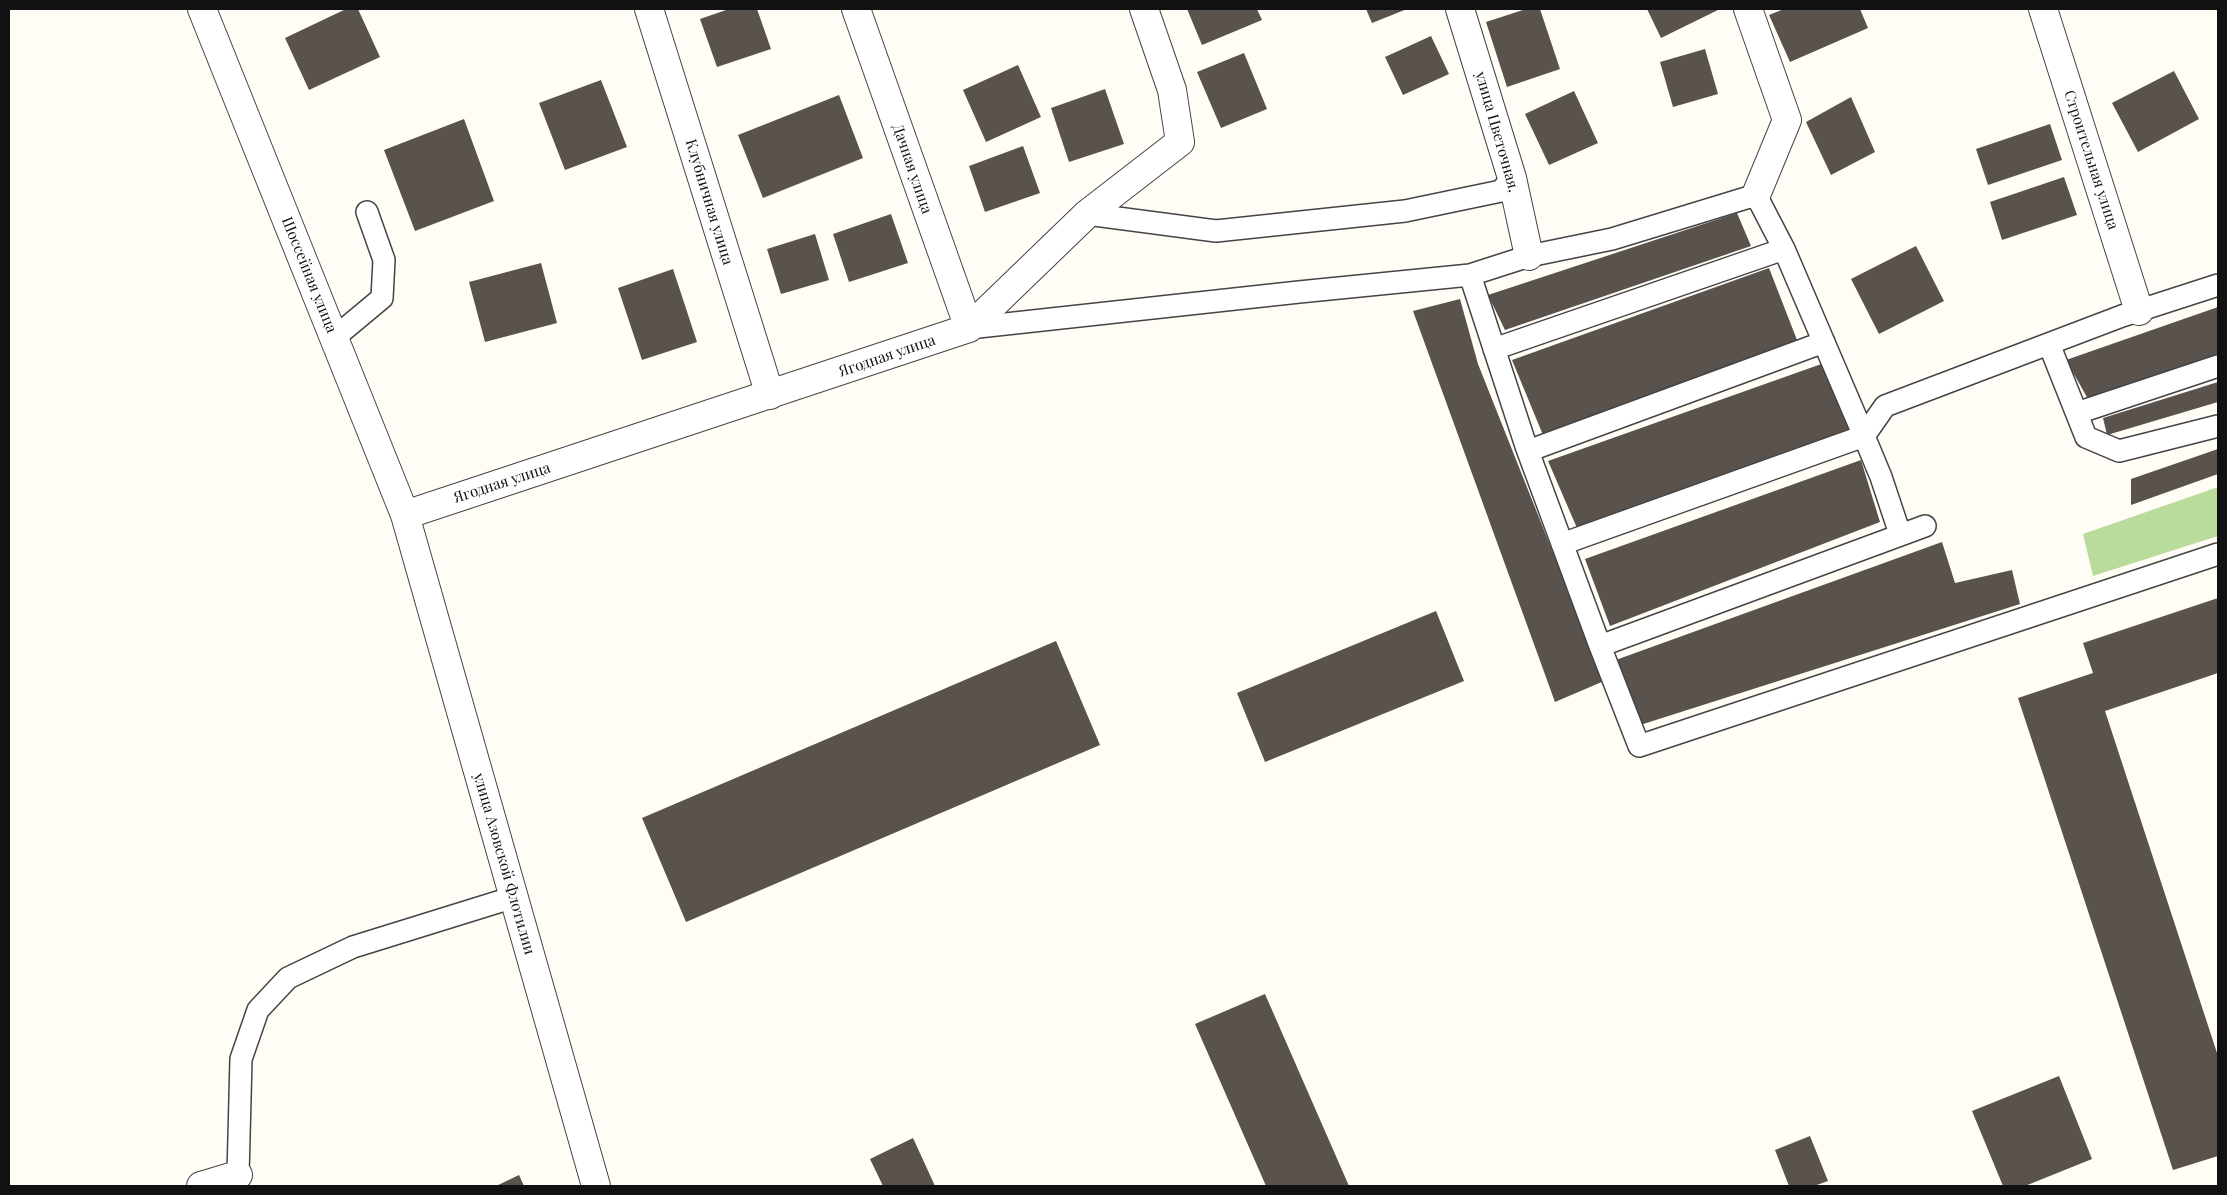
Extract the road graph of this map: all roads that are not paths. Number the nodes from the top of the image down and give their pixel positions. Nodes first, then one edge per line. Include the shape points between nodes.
1 (202, 9) edge
2 (649, 9) edge
3 (856, 9) edge
4 (1144, 9) edge
5 (1460, 9) edge
6 (1748, 9) edge
7 (2043, 9) edge
8 (1512, 178) junction
9 (1756, 195) junction
10 (367, 212) dead end
11 (1087, 214) junction
12 (1784, 250) junction
13 (1529, 256) junction
14 (1470, 275) junction
15 (2218, 285) edge
16 (2139, 311) junction
17 (969, 328) junction
18 (334, 338) junction
19 (1824, 342) junction
20 (2049, 344) junction
21 (1494, 349) junction
22 (2218, 366) edge
23 (770, 395) junction
24 (2076, 413) junction
25 (2218, 426) edge
26 (1864, 436) junction
27 (1528, 451) junction
28 (405, 515) junction
29 (1924, 526) dead end
30 (1900, 534) junction
31 (412, 542) joint
32 (1562, 544) junction
33 (2218, 554) edge
34 (1600, 646) junction
35 (514, 896) junction
36 (238, 1175) joint
37 (201, 1186) edge
38 (596, 1186) edge

1 - 18 street, Шоссейная улица
2 - 23 street, Клубничная улица
3 - 17 street, Дачная улица
4 - 11 street, Ягодная улица via 1172,90 1180,142
5 - 8 street, улица Цветочная,
6 - 9 street via 1787,120
7 - 16 street, Строительная улица
8 - 11 lane via 1501,191 1405,211 1216,231
8 - 13 street, улица Цветочная,
9 - 12 lane
9 - 13 lane via 1612,239
10 - 18 lane via 384,260 382,298
11 - 17 street, Ягодная улица
12 - 19 lane
12 - 21 lane
13 - 14 lane
14 - 17 lane
14 - 21 lane
15 - 16 lane
16 - 20 lane
17 - 23 street, Ягодная улица
18 - 28 street, Шоссейная улица
19 - 26 lane
19 - 27 lane
20 - 24 lane
20 - 26 lane via 1885,406
21 - 27 lane
22 - 24 lane
23 - 28 street, Ягодная улица
24 - 25 lane via 2086,437 2119,450
26 - 30 lane
26 - 32 lane
27 - 32 lane
28 - 31 street, Шоссейная улица
29 - 30 lane
30 - 34 lane
31 - 35 street, улица Азовской Флотилии
32 - 34 lane
33 - 34 lane via 1639,746
35 - 36 lane via 353,947 288,978 258,1010 241,1059
35 - 38 street, улица Азовской Флотилии
36 - 37 street

